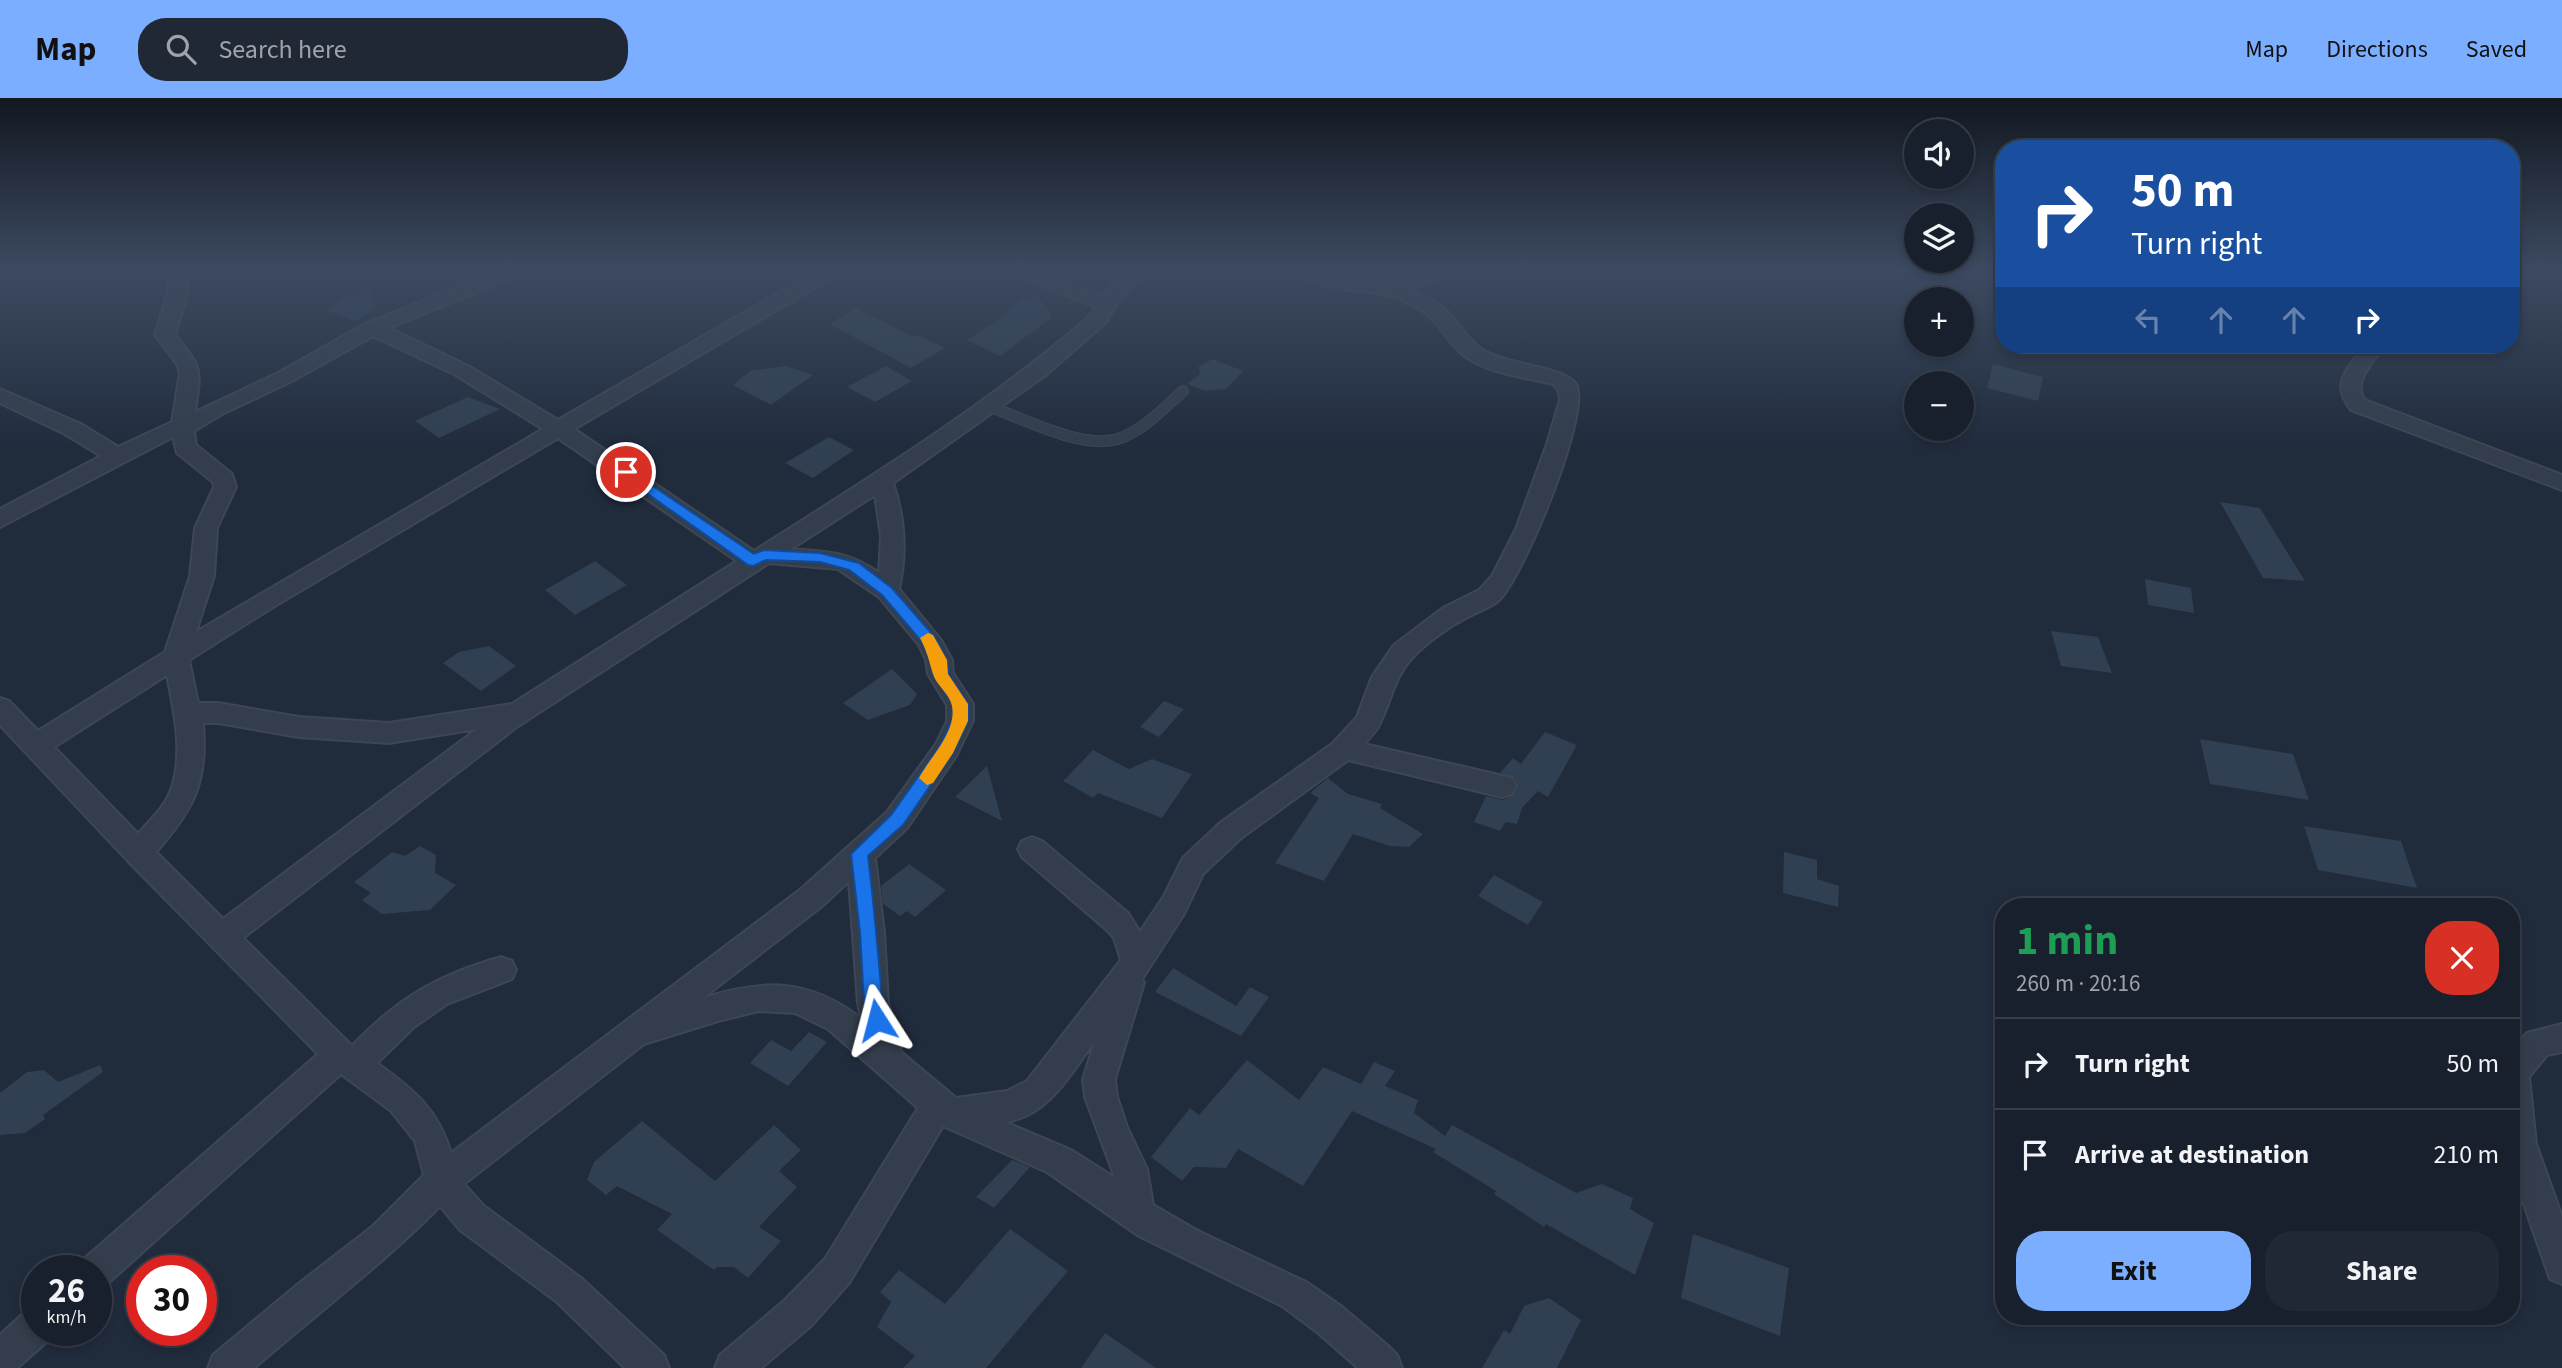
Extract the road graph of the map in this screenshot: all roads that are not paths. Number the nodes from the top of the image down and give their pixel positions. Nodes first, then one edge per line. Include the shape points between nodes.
1 (166, 330) edge
2 (368, 330) edge
3 (377, 330) edge
4 (728, 330) edge
5 (1086, 330) edge
6 (1451, 330) edge
7 (2368, 354) edge
8 (1183, 391) dead end
9 (0, 395) edge
10 (988, 406) junction
11 (183, 427) junction
12 (559, 429) junction
13 (117, 456) junction
14 (881, 480) junction
15 (2562, 483) edge
16 (0, 519) edge
17 (759, 558) junction
18 (887, 591) junction
19 (176, 657) junction
20 (0, 708) edge
21 (520, 712) junction
22 (187, 713) junction
23 (37, 745) junction
24 (1343, 749) junction
25 (1502, 786) dead end
26 (1032, 849) dead end
27 (138, 853) junction
28 (860, 854) junction
29 (222, 937) junction
30 (1135, 965) junction
31 (501, 970) dead end
32 (629, 1034) junction
33 (2562, 1038) edge
34 (347, 1060) junction
35 (888, 1062) junction
36 (2520, 1065) edge
37 (946, 1108) junction
38 (2520, 1144) edge
39 (442, 1180) junction
40 (1137, 1214) junction
41 (112, 1258) edge
42 (2562, 1267) edge
43 (21, 1340) edge
44 (0, 1359) edge
45 (226, 1368) edge
46 (651, 1368) edge
47 (733, 1368) edge
48 (1384, 1368) edge

1 - 11 street via 190,373
2 - 11 street
3 - 12 street via 461,370
4 - 12 street
5 - 10 street
6 - 24 street via 1474,354 1495,364 1560,380 1568,387 1570,400 1528,529 1502,581 1488,596 1424,632 1403,651 1385,677 1368,722
7 - 15 street via 2350,379 2351,399 2358,405
8 - 10 lane via 1135,429 1105,441 1080,439
9 - 13 street via 73,429
10 - 14 street
11 - 13 street
11 - 19 street via 185,448 224,479 225,487 206,528 202,576
12 - 17 street
12 - 19 street via 332,560
13 - 16 street
14 - 17 street
14 - 18 street via 887,494 894,555
17 - 18 street via 841,561
17 - 21 street
18 - 28 street via 929,640 941,674 960,704 960,721 947,749 897,820
19 - 22 street
19 - 23 street
20 - 23 street
21 - 22 street via 389,733
21 - 29 street
22 - 27 street via 190,763 184,794
23 - 27 street
24 - 25 street
24 - 30 street via 1230,831 1194,866
26 - 30 street via 1118,922 1126,932
27 - 29 street
28 - 32 street via 811,898
28 - 35 street via 873,1003
29 - 34 street
30 - 37 street via 1038,1092 1011,1106
30 - 40 street via 1099,1079 1112,1129 1130,1169
31 - 34 street via 446,988 414,1006
32 - 35 street via 750,998 794,998 857,1031
32 - 39 street
33 - 36 street via 2538,1043
34 - 39 street via 402,1100 429,1134
34 - 41 street
35 - 37 street
37 - 40 street via 1060,1161
37 - 47 street via 837,1271
38 - 42 street
39 - 45 street via 385,1238
39 - 46 street via 472,1218 569,1290
40 - 48 street via 1295,1295 1341,1328
43 - 44 street

